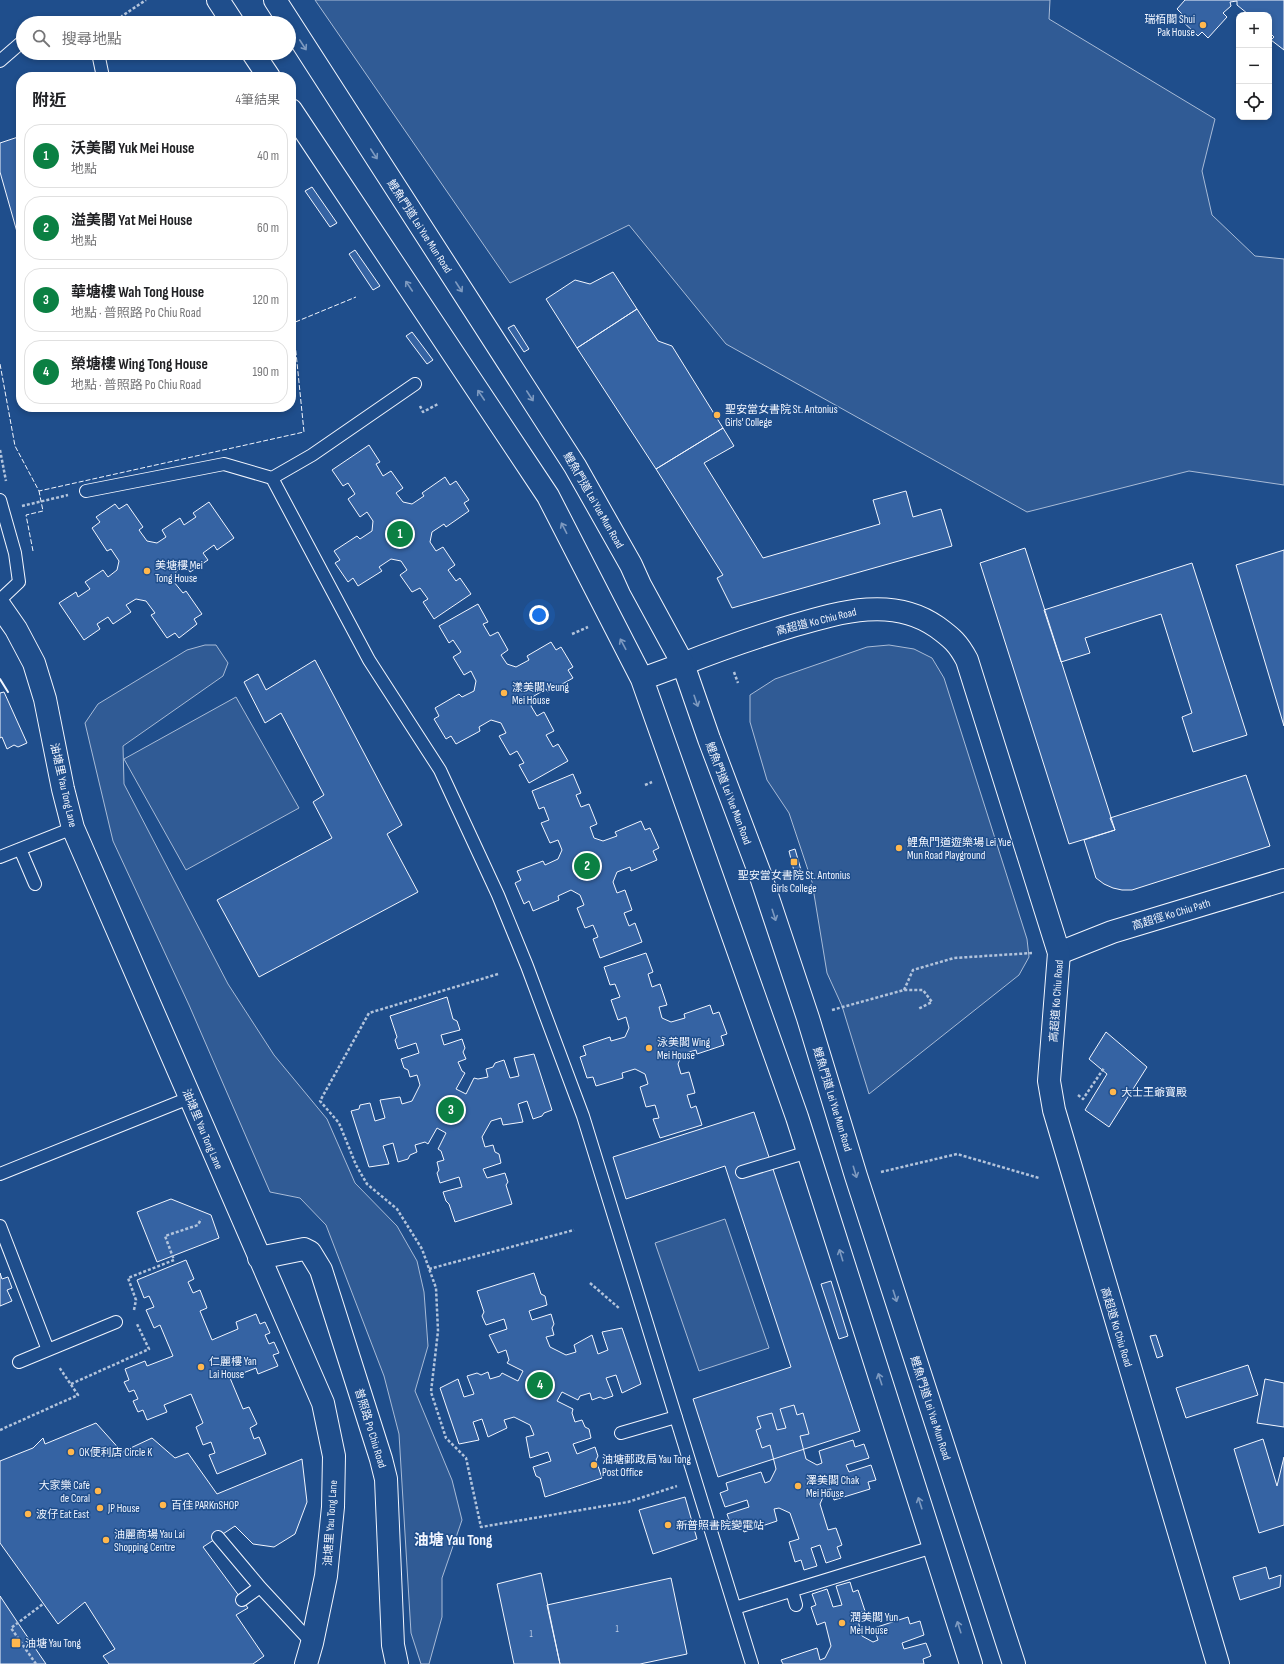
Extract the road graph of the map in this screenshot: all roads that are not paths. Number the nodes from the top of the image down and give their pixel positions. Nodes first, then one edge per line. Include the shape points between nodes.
1 (218, 0) edge
2 (275, 0) edge
3 (228, 16) edge
4 (285, 16) edge
5 (296, 33) edge
6 (16, 46) edge
7 (99, 60) edge
8 (258, 60) edge
9 (0, 61) edge
10 (102, 72) edge
11 (266, 72) edge
12 (296, 118) edge
13 (415, 384) dead end
14 (272, 478) junction
15 (86, 491) road end
16 (1, 505) edge
17 (0, 600) edge
18 (0, 606) edge
19 (683, 664) junction
20 (642, 679) junction
21 (73, 828) junction
22 (20, 849) junction
23 (0, 857) edge
24 (1284, 880) edge
25 (35, 884) dead end
26 (1060, 952) junction
27 (189, 1098) junction
28 (808, 1152) junction
29 (742, 1172) dead end
30 (0, 1174) edge
31 (0, 1226) edge
32 (259, 1258) junction
33 (116, 1322) dead end
34 (48, 1350) junction
35 (19, 1362) dead end
36 (676, 1417) junction
37 (621, 1433) dead end
38 (218, 1537) dead end
39 (933, 1547) junction
40 (260, 1587) junction
41 (792, 1590) junction
42 (242, 1600) dead end
43 (796, 1605) dead end
44 (735, 1608) junction
45 (312, 1643) junction
46 (306, 1664) edge
47 (396, 1664) edge
48 (752, 1664) edge
49 (971, 1664) edge
50 (1014, 1664) edge
51 (1218, 1664) edge

1 - 3 main road
2 -> 4 main road, 鯉魚門道 Lei Yue Mun Road
5 -> 19 main road, 鯉魚門道 Lei Yue Mun Road via 575,466
6 - 9 lane
7 - 10 lane
8 - 11 main road
20 -> 12 main road via 548,496
13 - 14 lane via 312,455
14 - 15 lane via 224,464
14 - 36 lane via 369,660 440,770 498,895 583,1116
16 - 17 lane via 15,553 19,582
18 - 21 main road, 油塘里 Yau Tong Lane via 34,663
19 - 20 main road, 高超道 Ko Chiu Road
19 - 26 main road, 高超道 Ko Chiu Road via 743,641 857,609 889,609 911,613 924,618 946,634 959,644 967,660
19 -> 50 main road, 鯉魚門道 Lei Yue Mun Road via 760,874 808,1018 856,1176
20 - 28 main road
21 - 22 lane
21 - 27 main road, 油塘里 Yau Tong Lane
22 - 23 lane
22 - 25 lane
24 - 26 main road, 高超徑 Ko Chiu Path via 1112,932
26 - 51 main road, 高超道 Ko Chiu Road via 1049,1081 1054,1110
27 - 30 lane
27 - 32 main road, 油塘里 Yau Tong Lane
28 - 29 lane
39 -> 28 main road
31 - 34 lane
32 - 45 main road, 油塘里 Yau Tong Lane via 323,1402 334,1456 333,1507 326,1569
32 - 47 main road, 普照路 Po Chiu Road via 304,1249 310,1252 317,1262 325,1285 386,1479
33 - 34 lane
34 - 35 lane
36 - 37 lane
36 - 44 lane
38 - 40 lane
39 - 41 lane
49 -> 39 main road
40 - 42 lane
40 - 45 lane
41 - 43 lane
41 - 44 lane
44 - 48 lane
45 - 46 main road, 油塘里 Yau Tong Lane

